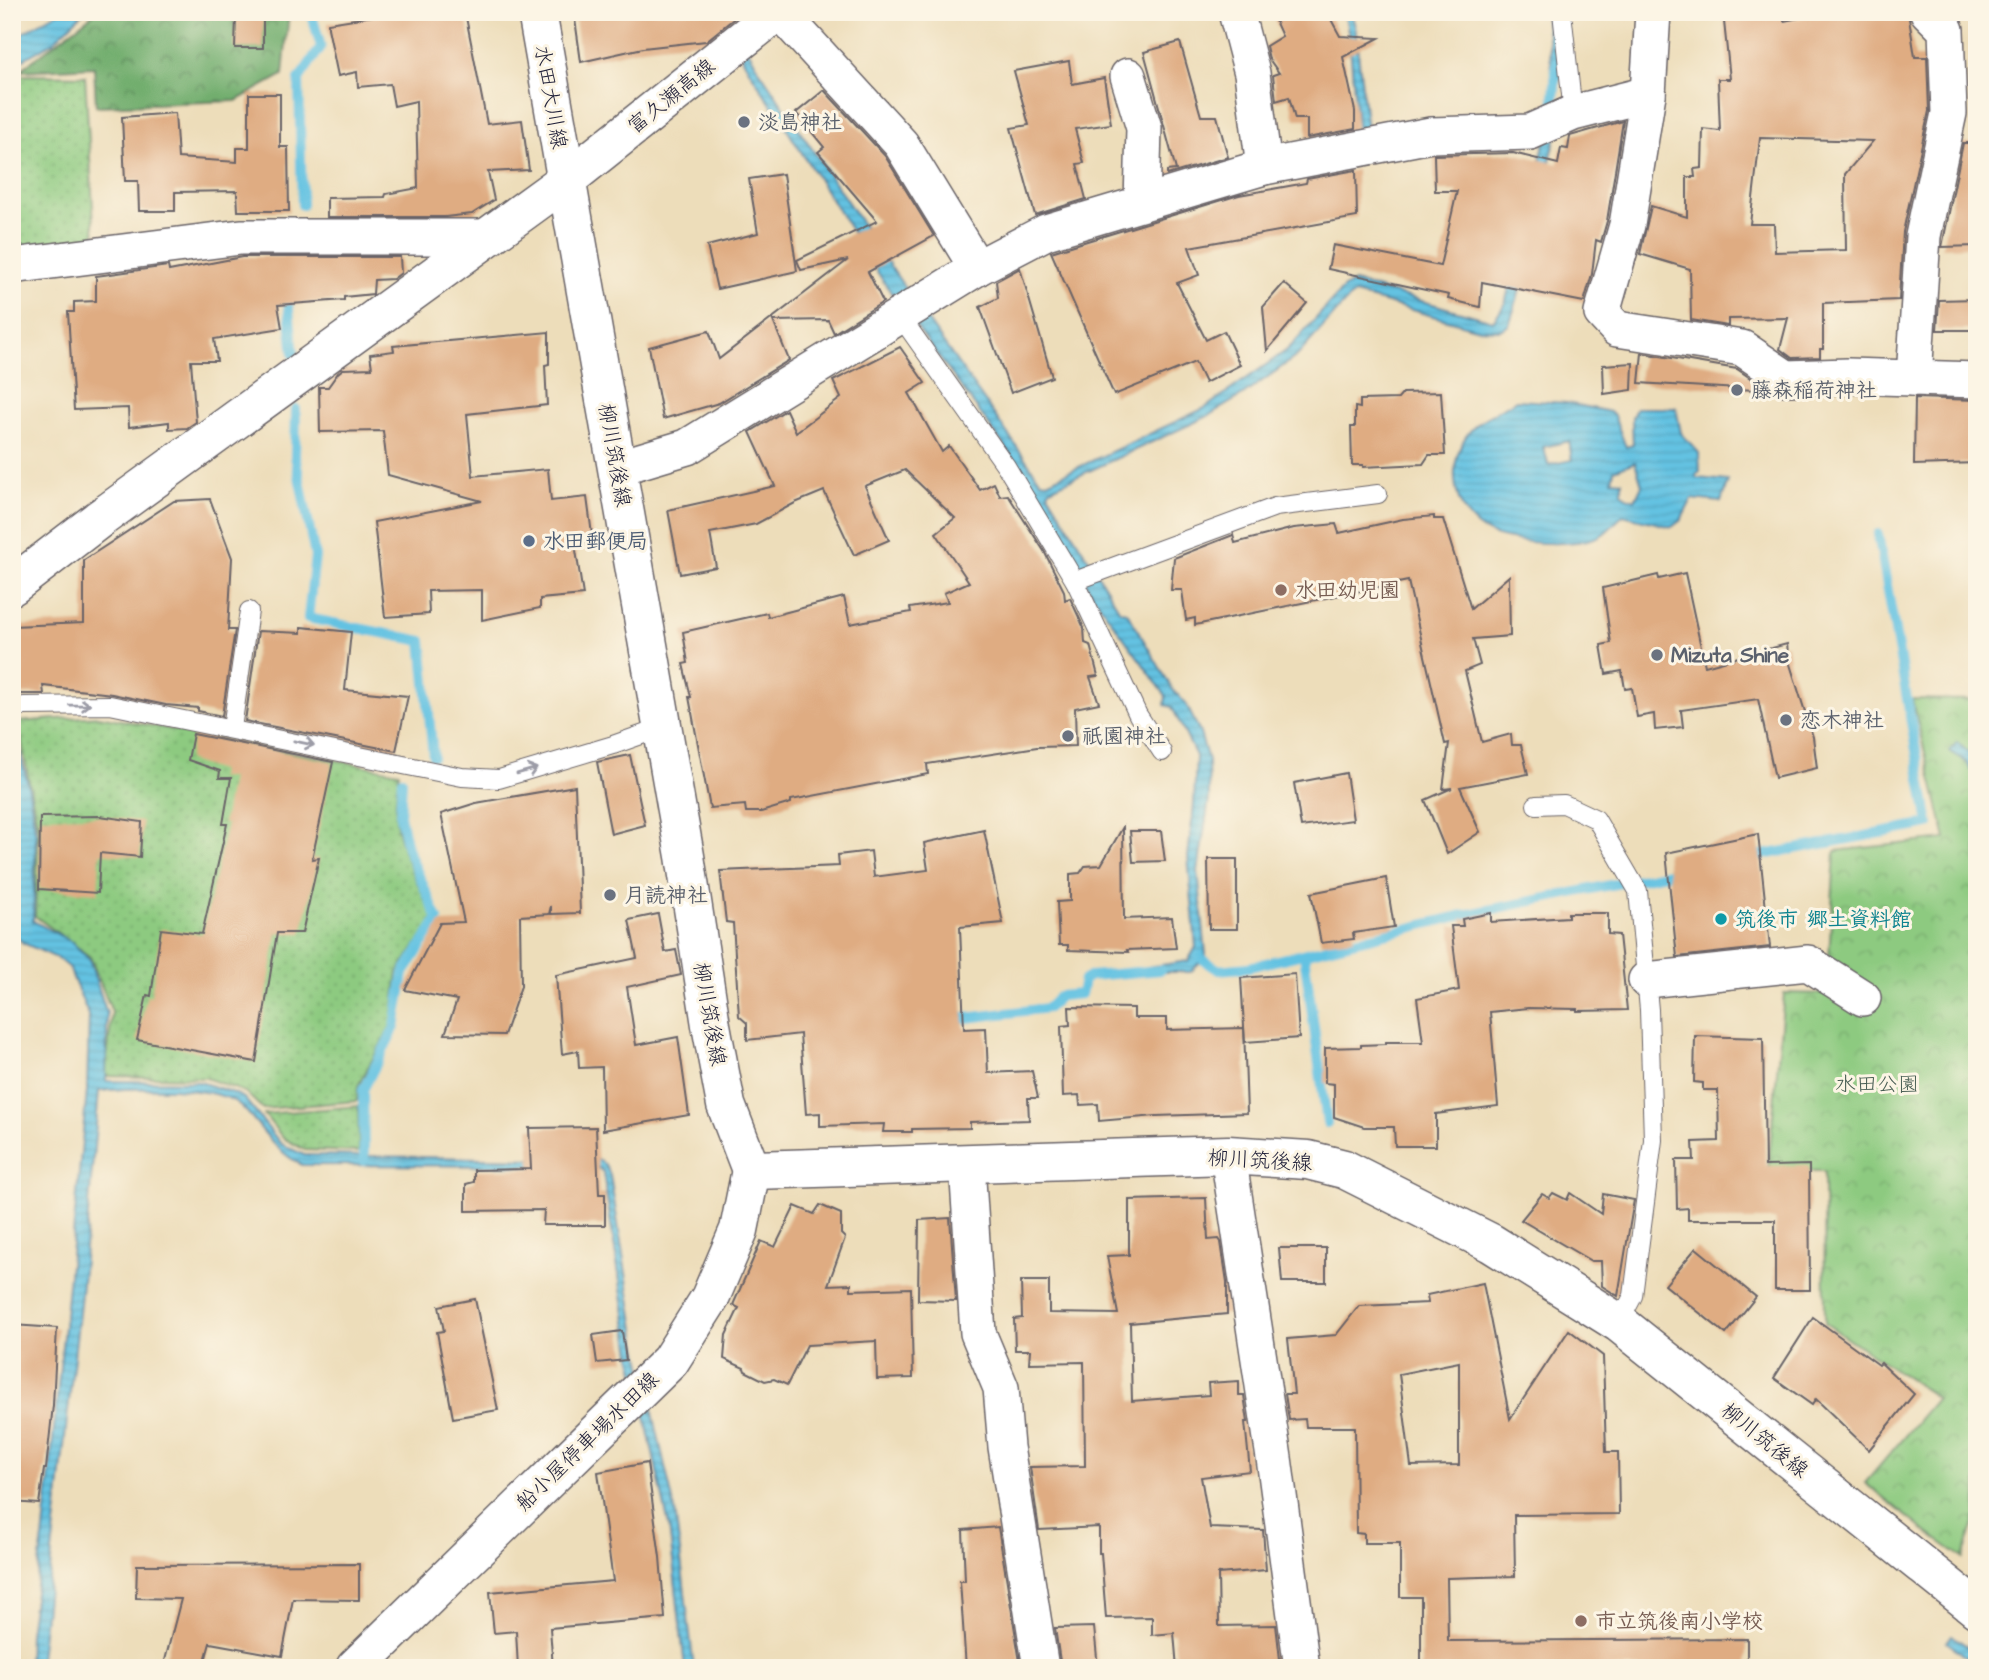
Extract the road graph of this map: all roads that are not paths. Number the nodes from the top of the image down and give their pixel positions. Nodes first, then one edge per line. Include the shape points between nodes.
1 (537, 12) edge
2 (1236, 12) edge
3 (1562, 12) edge
4 (1653, 12) edge
5 (1928, 12) edge
6 (762, 20) edge
7 (1128, 76) dead end
8 (1648, 94) junction
9 (1573, 113) junction
10 (1264, 167) junction
11 (565, 181) junction
12 (1142, 203) junction
13 (489, 237) junction
14 (12, 267) edge
15 (976, 268) junction
16 (900, 316) junction
17 (1914, 378) junction
18 (1977, 380) edge
19 (617, 468) junction
20 (1378, 494) dead end
21 (1075, 581) junction
22 (12, 586) edge
23 (249, 611) dead end
24 (12, 709) edge
25 (232, 728) junction
26 (661, 728) junction
27 (1162, 752) dead end
28 (1536, 805) dead end
29 (1646, 980) junction
30 (1863, 998) dead end
31 (1228, 1155) junction
32 (967, 1165) junction
33 (751, 1170) junction
34 (1619, 1323) junction
35 (1977, 1609) edge
36 (355, 1668) edge
37 (1041, 1668) edge
38 (1302, 1668) edge

1 - 11 main road, 水田大川線
2 - 10 street via 1252,74
3 - 9 lane
4 - 8 street
5 - 17 street via 1946,30 1949,113 1923,236
6 - 11 main road, 富久瀬高線
6 - 15 street via 901,144
7 - 12 street via 1144,128
8 - 9 street
8 - 17 street via 1627,225 1602,313 1609,321 1617,328 1742,348 1786,378
9 - 10 street via 1530,132 1431,135
10 - 12 street
11 - 13 main road
11 - 19 main road, 柳川筑後線
12 - 15 street via 1046,232
13 - 14 street via 241,237
13 - 22 main road
15 - 16 street
16 - 19 street via 687,447
16 - 21 lane via 1006,466
17 - 18 street
19 - 26 main road, 柳川筑後線
20 - 21 lane via 1275,507
21 - 27 lane via 1138,715
23 - 25 lane
24 -> 25 lane via 110,705
25 -> 26 lane via 462,777 499,779
26 - 33 main road, 柳川筑後線 via 726,1105
28 - 29 lane via 1564,804 1596,819 1638,891
29 - 30 street via 1808,962
29 - 34 lane via 1653,1140 1633,1296
31 - 32 main road, 柳川筑後線
31 - 34 main road, 柳川筑後線 via 1308,1160 1344,1169 1491,1243
31 - 38 street
32 - 33 main road, 柳川筑後線
32 - 37 street via 978,1333 1001,1388
33 - 36 main road, 船小屋停車場水田線 via 739,1230 710,1298 670,1361
34 - 35 main road, 柳川筑後線

